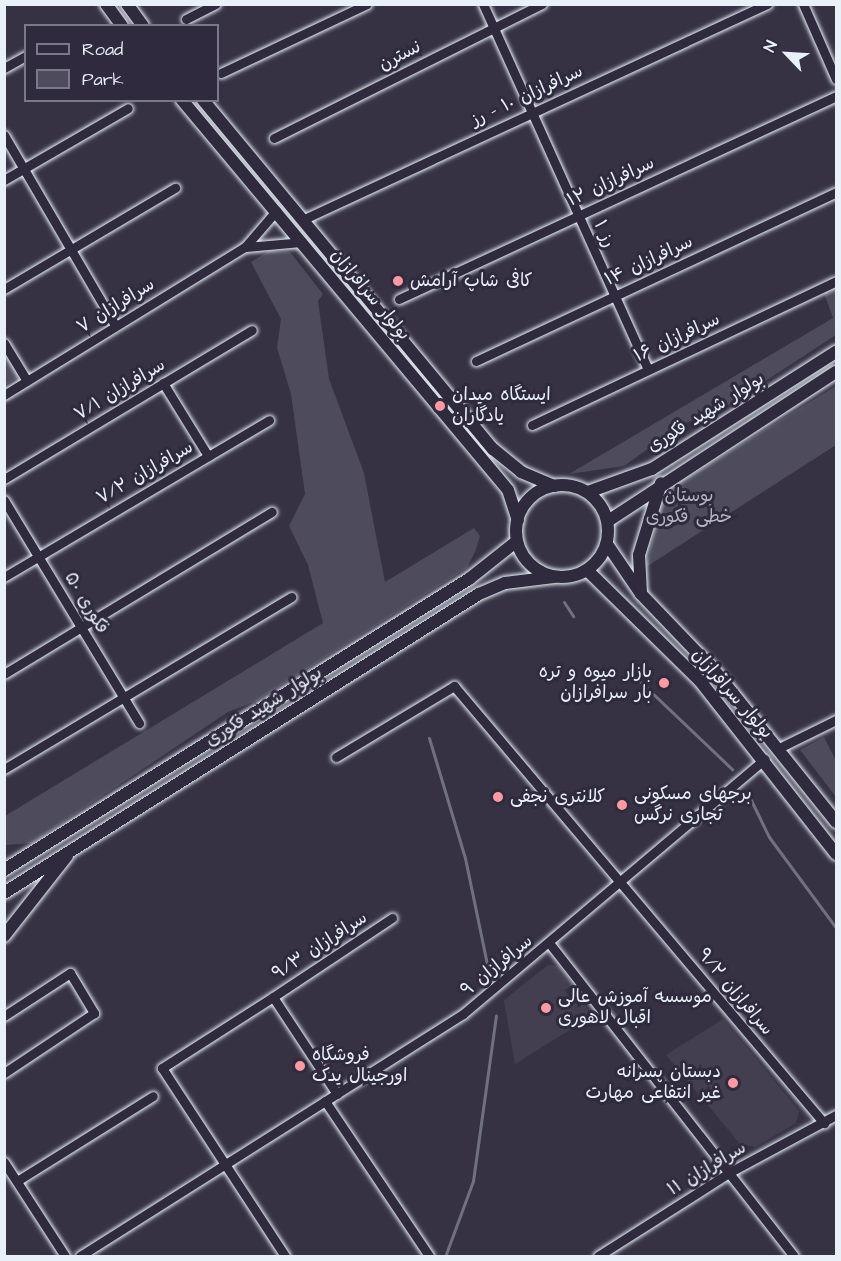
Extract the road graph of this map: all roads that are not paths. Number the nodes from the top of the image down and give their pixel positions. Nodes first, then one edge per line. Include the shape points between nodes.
1 (106, 4) edge
2 (127, 4) edge
3 (215, 4) edge
4 (367, 4) edge
5 (483, 4) edge
6 (542, 4) edge
7 (767, 4) edge
8 (803, 4) edge
9 (186, 20) dead end
10 (121, 24) edge
11 (142, 24) edge
12 (494, 27) junction
13 (24, 57) edge
14 (4, 68) edge
15 (221, 73) dead end
16 (837, 79) edge
17 (837, 96) edge
18 (184, 102) edge
19 (205, 102) edge
20 (128, 108) dead end
21 (531, 112) junction
22 (4, 135) edge
23 (274, 138) dead end
24 (24, 168) junction
25 (4, 180) edge
26 (175, 188) dead end
27 (837, 192) edge
28 (276, 211) junction
29 (577, 216) junction
30 (302, 220) junction
31 (302, 242) junction
32 (245, 247) junction
33 (71, 249) junction
34 (837, 281) edge
35 (4, 289) edge
36 (614, 296) junction
37 (399, 299) dead end
38 (115, 326) junction
39 (252, 330) dead end
40 (4, 343) edge
41 (837, 352) edge
42 (476, 361) dead end
43 (648, 370) junction
44 (837, 372) edge
45 (27, 381) junction
46 (163, 383) junction
47 (4, 395) edge
48 (269, 420) dead end
49 (532, 424) dead end
50 (208, 456) junction
51 (4, 479) edge
52 (661, 483) junction
53 (554, 486) junction
54 (588, 492) junction
55 (4, 500) edge
56 (272, 512) dead end
57 (518, 519) junction
58 (608, 521) junction
59 (517, 541) junction
60 (607, 544) junction
61 (38, 555) junction
62 (587, 570) junction
63 (4, 577) edge
64 (554, 577) junction
65 (641, 594) junction
66 (291, 597) dead end
67 (81, 626) junction
68 (4, 674) edge
69 (123, 697) junction
70 (837, 720) edge
71 (139, 723) dead end
72 (779, 748) junction
73 (336, 757) dead end
74 (765, 759) junction
75 (4, 769) edge
76 (837, 822) edge
77 (75, 846) junction
78 (837, 854) edge
79 (4, 870) edge
80 (621, 883) junction
81 (4, 893) edge
82 (392, 918) dead end
83 (4, 936) edge
84 (550, 944) junction
85 (273, 997) junction
86 (4, 1016) edge
87 (4, 1073) edge
88 (337, 1094) junction
89 (153, 1096) dead end
90 (325, 1101) junction
91 (837, 1115) edge
92 (824, 1123) junction
93 (4, 1162) edge
94 (224, 1165) junction
95 (732, 1171) junction
96 (17, 1181) junction
97 (427, 1256) edge
98 (65, 1257) edge
99 (80, 1257) edge
100 (285, 1257) edge
101 (598, 1257) edge
102 (794, 1257) edge

1 - 10 main road
2 - 11 main road
3 - 9 street
4 - 15 street
5 - 12 street, رز ۱
6 - 12 street, نسترن
7 - 21 street, سرافرازان ۱۰ - رز
8 - 16 street
12 - 21 street, رز ۱
12 - 23 street, نسترن
13 - 14 street
17 - 29 street, سرافرازان ۱۲
18 - 28 main road, بولوار سرافرازان
19 - 30 main road, بولوار سرافرازان
20 - 24 street
21 - 29 street, رز ۱
21 - 30 street, سرافرازان ۱۰ - رز
22 - 24 street
24 - 25 street
24 - 33 street
26 - 33 street
27 - 36 street, سرافرازان ۱۴
28 - 31 main road, بولوار سرافرازان
28 - 32 street
29 - 36 street, رز ۱
29 - 37 street, سرافرازان ۱۲
30 - 53 main road, بولوار سرافرازان via 493,449 521,472
31 - 32 street
31 - 57 main road, بولوار سرافرازان via 508,490
32 - 38 street, سرافرازان ۷
33 - 35 street
33 - 38 street
34 - 43 street, سرافرازان ۱۶
36 - 42 street, سرافرازان ۱۴
36 - 43 street, رز ۱
38 - 45 street, سرافرازان ۷
39 - 46 street, سرافرازان ۷/۱
40 - 45 street
41 - 54 main road, بولوار شهید فکوری via 652,469
43 - 49 street, سرافرازان ۱۶
44 - 52 main road, بولوار شهید فکوری
45 - 47 street, سرافرازان ۷
46 - 50 street
46 - 51 street, سرافرازان ۷/۱
48 - 50 street, سرافرازان ۷/۲
50 - 61 street, سرافرازان ۷/۲
52 - 58 main road, بولوار شهید فکوری
52 - 65 main road via 639,555
53 - 54 main road
53 - 57 main road via 537,492
54 - 58 main road
55 - 61 street, فکوری ۵۰
56 - 67 street
57 - 59 main road
58 - 60 main road
59 - 64 main road via 525,558
59 - 79 main road, بولوار شهید فکوری via 469,579
60 - 62 main road
60 - 65 main road, بولوار سرافرازان
61 - 63 street, سرافرازان ۷/۲
61 - 67 street, فکوری ۵۰
62 - 64 main road
62 - 74 main road, بولوار سرافرازان via 700,681
64 - 77 main road, بولوار شهید فکوری via 505,583 479,594
65 - 72 main road, بولوار سرافرازان
66 - 69 street
67 - 68 street
67 - 69 street, فکوری ۵۰
69 - 71 street, فکوری ۵۰
69 - 75 street
70 - 72 street
72 - 76 main road, بولوار سرافرازان
73 - 80 street, سرافرازان ۹/۲ via 454,686
74 - 78 main road, بولوار سرافرازان
74 - 80 street, سرافرازان ۹
77 - 81 main road, بولوار شهید فکوری
77 - 83 main road
80 - 84 street, سرافرازان ۹
80 - 92 street, سرافرازان ۹/۲
82 - 85 street, سرافرازان ۹/۳
84 - 88 street, سرافرازان ۹ via 463,1014
84 - 95 street
85 - 88 street, سرافرازان ۹/۳
85 - 94 street via 162,1068
86 - 87 street via 70,973 94,1013
88 - 90 street, سرافرازان ۹
89 - 96 street
90 - 94 street, سرافرازان ۹
90 - 97 street
91 - 92 street, سرافرازان ۱۱
92 - 95 street, سرافرازان ۱۱
93 - 96 street
94 - 99 street, سرافرازان ۹
94 - 100 street
95 - 101 street, سرافرازان ۱۱
95 - 102 street
96 - 98 street

